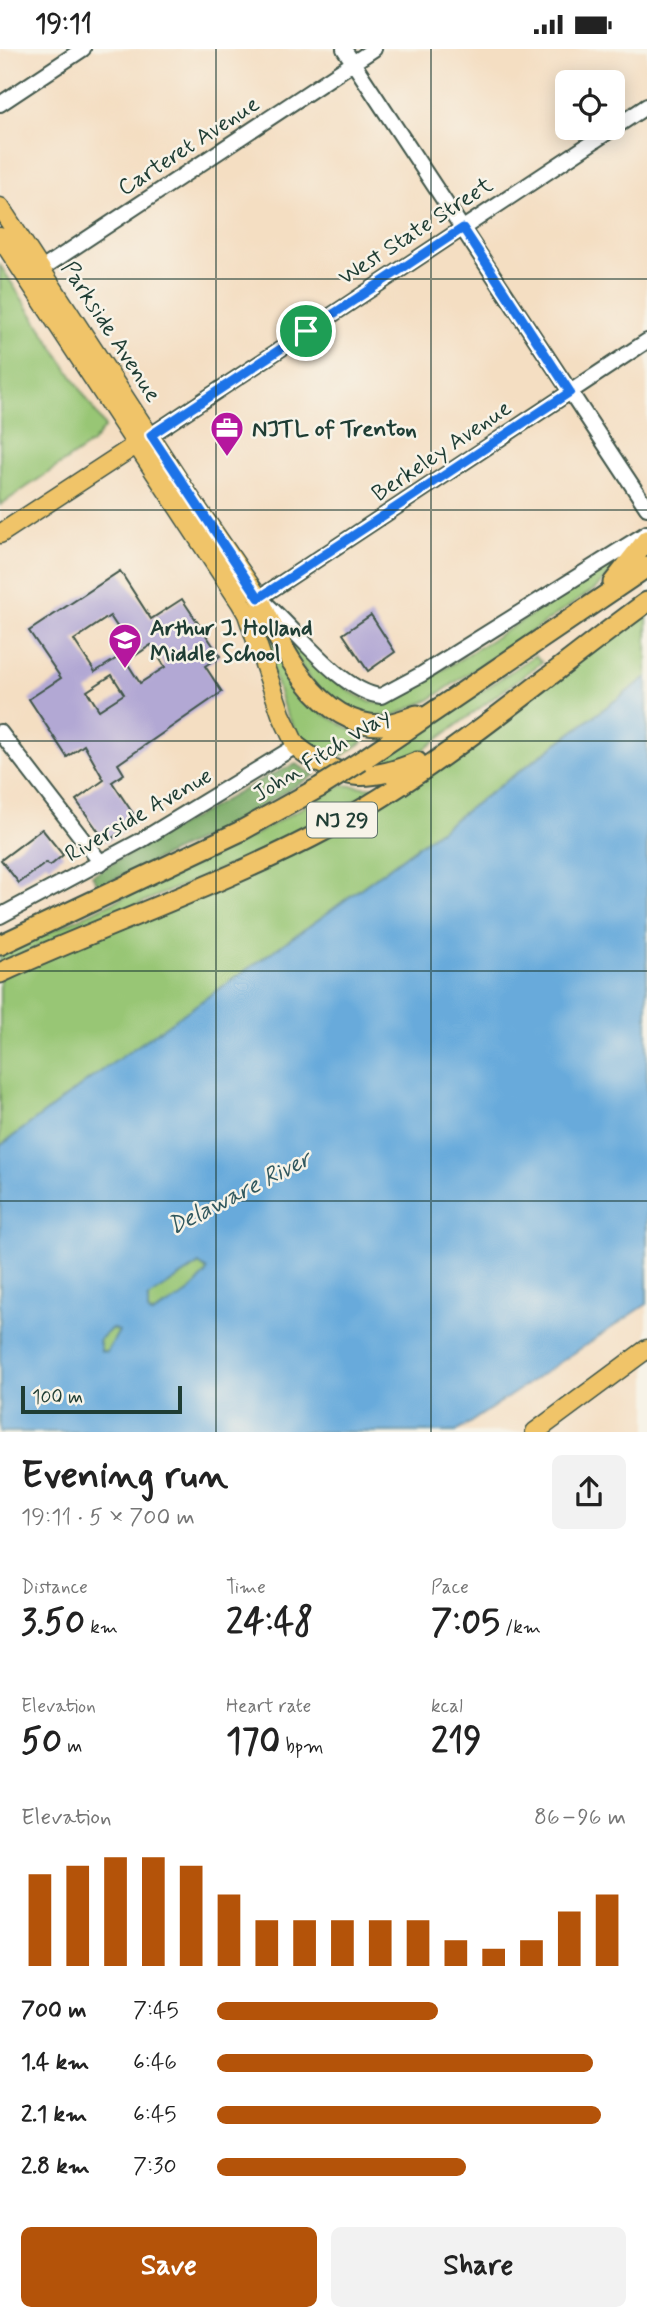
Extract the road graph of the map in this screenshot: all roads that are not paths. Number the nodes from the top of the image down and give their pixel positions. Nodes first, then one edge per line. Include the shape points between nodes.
1 (83, 49) edge
2 (344, 49) edge
3 (374, 49) edge
4 (353, 63) junction
5 (0, 104) edge
6 (647, 106) edge
7 (0, 207) edge
8 (463, 228) junction
9 (0, 237) edge
10 (34, 274) junction
11 (647, 341) edge
12 (570, 392) junction
13 (144, 440) junction
14 (647, 508) edge
15 (647, 533) edge
16 (0, 534) edge
17 (647, 540) edge
18 (647, 567) edge
19 (259, 598) junction
20 (599, 600) junction
21 (647, 602) edge
22 (517, 699) junction
23 (442, 706) junction
24 (0, 732) edge
25 (296, 746) junction
26 (101, 863) junction
27 (77, 909) junction
28 (0, 916) edge
29 (0, 936) edge
30 (0, 946) edge
31 (0, 973) edge
32 (647, 1349) edge
33 (535, 1432) edge

1 - 5 street
2 - 4 street
3 - 4 street, Carteret Avenue
4 - 8 street
4 - 10 street, Carteret Avenue
6 - 8 street, West State Street
7 - 10 main road, Parkside Avenue
8 - 12 street
8 - 13 street, West State Street
9 - 10 main road, Parkside Avenue
10 - 13 main road, Parkside Avenue
11 - 12 street, Berkeley Avenue
12 - 14 street
12 - 19 street, Berkeley Avenue
13 - 16 main road, West State Street
13 - 19 main road, Parkside Avenue
13 - 25 main road, Parkside Avenue via 243,608
15 - 19 street, Parkside Avenue via 387,695 358,689
17 - 20 highway
18 - 20 highway, John Fitch Way / NJ 29
19 - 23 highway via 292,660 335,712 382,725
20 - 23 highway, John Fitch Way / NJ 29
21 - 22 highway, NJ 29
22 - 25 highway via 417,762 389,774 356,776 327,768
22 - 31 highway, NJ 29 via 332,826 235,873
23 - 27 highway, John Fitch Way / NJ 29, bridge via 320,787 239,832
24 - 26 street
25 - 26 street, Riverside Avenue
26 - 28 street, Riverside Avenue
27 - 29 highway
27 - 30 highway, John Fitch Way / NJ 29
32 - 33 main road

